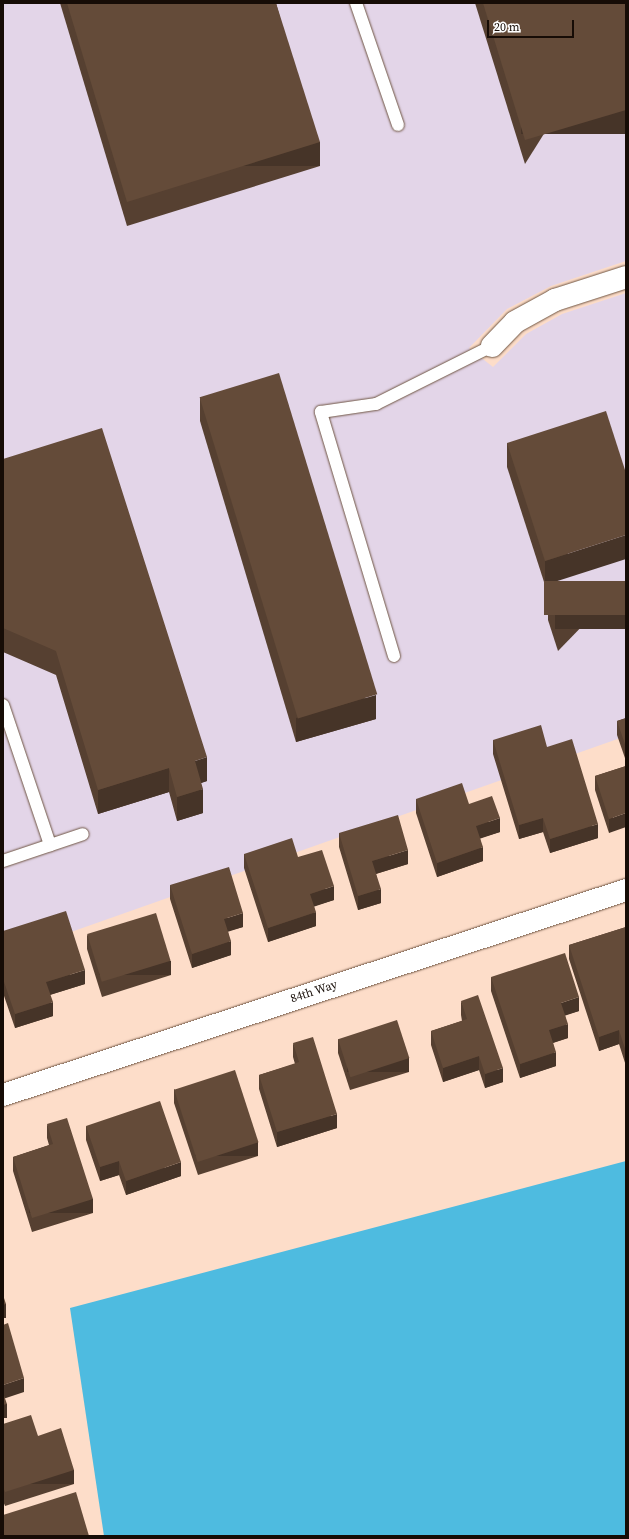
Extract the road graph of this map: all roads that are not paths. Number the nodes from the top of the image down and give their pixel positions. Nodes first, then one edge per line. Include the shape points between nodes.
1 (356, 3) edge
2 (398, 125) dead end
3 (626, 277) edge
4 (492, 346) joint
5 (394, 656) dead end
6 (3, 705) edge
7 (83, 834) dead end
8 (50, 845) junction
9 (3, 861) edge
10 (626, 890) edge
11 (3, 1095) edge

1 - 2 lane
3 - 4 street via 555,300 515,322
4 - 5 lane via 376,404 321,412
6 - 8 lane
7 - 8 lane
8 - 9 lane
10 - 11 street, 84th Way

